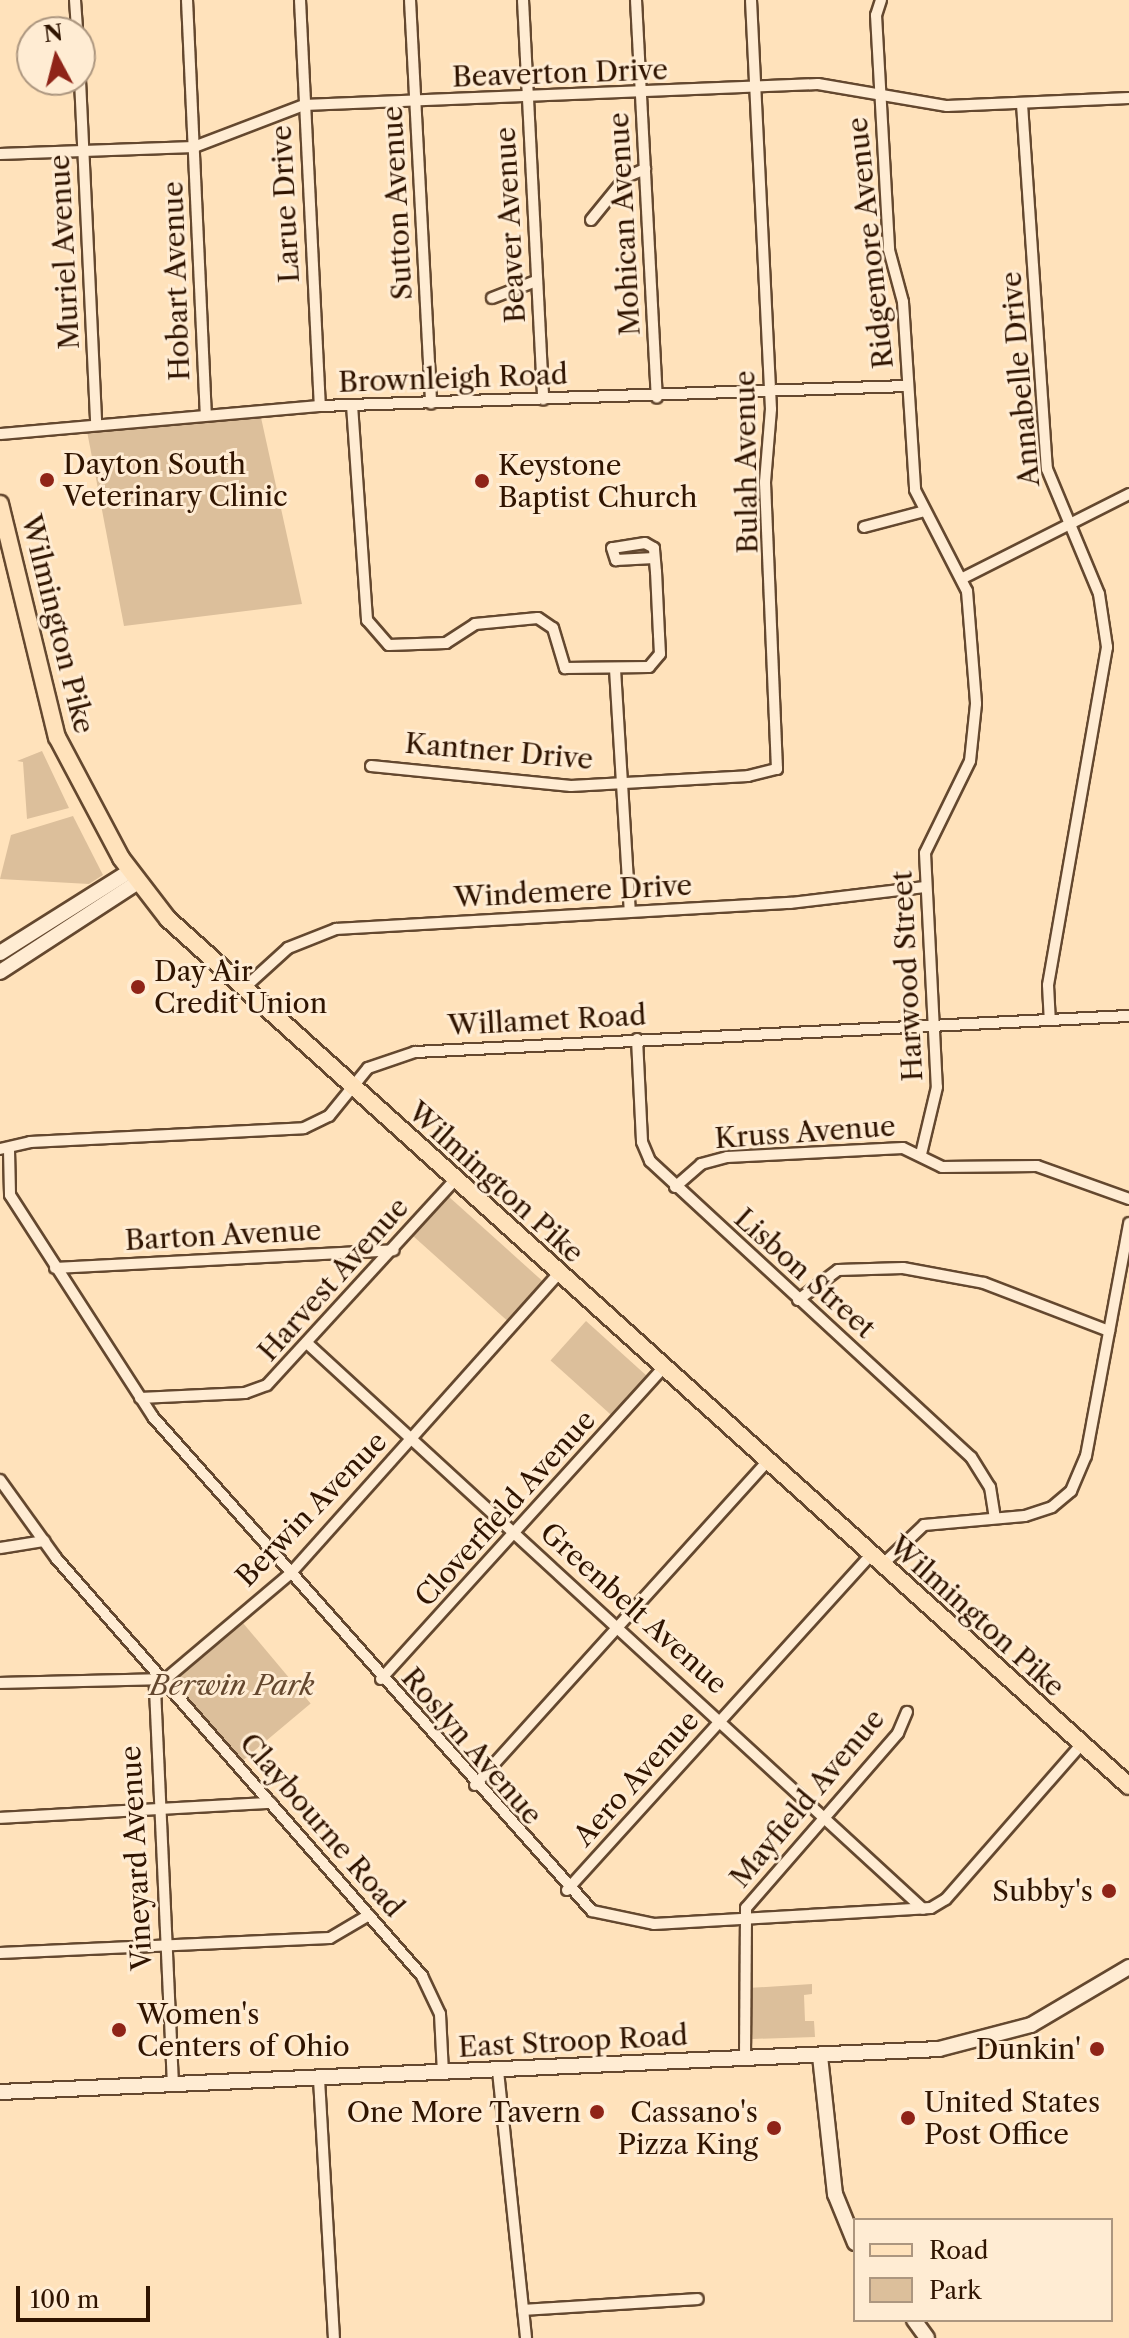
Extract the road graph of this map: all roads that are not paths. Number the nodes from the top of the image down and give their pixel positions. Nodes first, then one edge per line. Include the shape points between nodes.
1 (187, 0) edge
2 (300, 0) edge
3 (410, 0) edge
4 (523, 0) edge
5 (636, 0) edge
6 (751, 0) edge
7 (881, 0) edge
8 (755, 87) junction
9 (879, 92) junction
10 (641, 93) junction
11 (81, 96) edge
12 (528, 98) junction
13 (1129, 98) edge
14 (415, 102) junction
15 (1022, 104) junction
16 (304, 105) junction
17 (194, 147) junction
18 (83, 152) junction
19 (0, 154) edge
20 (645, 169) junction
21 (591, 220) dead end
22 (536, 281) junction
23 (492, 298) dead end
24 (908, 386) junction
25 (770, 393) junction
26 (657, 397) junction
27 (543, 400) junction
28 (431, 403) junction
29 (352, 405) junction
30 (320, 406) junction
31 (206, 414) junction
32 (96, 423) junction
33 (0, 434) edge
34 (1129, 494) edge
35 (0, 504) edge
36 (921, 512) junction
37 (1068, 526) junction
38 (864, 527) dead end
39 (654, 558) dead end
40 (963, 578) junction
41 (615, 669) junction
42 (371, 766) dead end
43 (624, 783) junction
44 (134, 877) junction
45 (924, 887) junction
46 (630, 912) junction
47 (0, 953) edge
48 (0, 972) edge
49 (243, 989) junction
50 (1129, 1016) edge
51 (1050, 1019) junction
52 (934, 1025) junction
53 (637, 1039) junction
54 (353, 1088) junction
55 (4, 1150) edge
56 (921, 1154) junction
57 (455, 1180) junction
58 (675, 1187) junction
59 (1129, 1199) edge
60 (1129, 1223) edge
61 (394, 1250) junction
62 (55, 1268) junction
63 (558, 1274) junction
64 (798, 1300) junction
65 (1109, 1331) junction
66 (308, 1344) junction
67 (663, 1368) junction
68 (140, 1398) junction
69 (412, 1439) junction
70 (767, 1462) junction
71 (0, 1480) edge
72 (995, 1518) junction
73 (515, 1532) junction
74 (44, 1541) junction
75 (0, 1548) edge
76 (876, 1560) junction
77 (290, 1574) junction
78 (618, 1626) junction
79 (163, 1679) junction
80 (381, 1679) junction
81 (0, 1683) edge
82 (907, 1712) dead end
83 (721, 1720) junction
84 (1081, 1745) junction
85 (475, 1785) junction
86 (1129, 1786) edge
87 (271, 1803) junction
88 (158, 1809) junction
89 (825, 1814) junction
90 (0, 1818) edge
91 (567, 1890) junction
92 (923, 1909) junction
93 (369, 1915) junction
94 (742, 1920) junction
95 (165, 1946) junction
96 (0, 1953) edge
97 (1129, 1967) edge
98 (820, 2056) junction
99 (745, 2058) junction
100 (498, 2071) junction
101 (443, 2073) junction
102 (319, 2079) junction
103 (173, 2085) junction
104 (0, 2092) edge
105 (853, 2238) edge
106 (698, 2299) dead end
107 (523, 2310) junction
108 (334, 2338) edge
109 (526, 2338) edge

1 - 17 street, Hobart Avenue
2 - 16 street, Larue Drive
3 - 14 street, Sutton Avenue
4 - 12 street, Beaver Avenue
5 - 10 street, Mohican Avenue
6 - 8 street, Bulah Avenue
7 - 9 street, Ridgemore Avenue via 876,15
8 - 9 street, Beaverton Drive via 830,85
8 - 10 street, Beaverton Drive
8 - 25 street, Bulah Avenue
9 - 15 street, Beaverton Drive via 947,106
9 - 24 street, Ridgemore Avenue via 889,250 903,302
10 - 12 street, Beaverton Drive
10 - 20 street, Mohican Avenue
11 - 18 street, Muriel Avenue
12 - 14 street, Beaverton Drive
12 - 22 street, Beaver Avenue
13 - 15 street, Beaverton Drive
14 - 16 street, Beaverton Drive
14 - 28 street, Sutton Avenue
15 - 37 street, Annabelle Drive via 1047,469
16 - 17 street, Beaverton Drive
16 - 30 street, Larue Drive
17 - 18 street, Beaverton Drive
17 - 31 street, Hobart Avenue
18 - 19 street, Beaverton Drive
18 - 32 street, Muriel Avenue
20 - 21 street via 626,177
20 - 26 street, Mohican Avenue
22 - 23 street
22 - 27 street, Beaver Avenue
24 - 25 street, Brownleigh Road
24 - 36 street, Harwood Street
25 - 26 street, Brownleigh Road
25 - 43 street, Bulah Avenue via 765,482 777,769 748,776
26 - 27 street, Brownleigh Road
27 - 28 street, Brownleigh Road
28 - 29 street, Brownleigh Road
29 - 30 street, Brownleigh Road
29 - 41 street via 367,620 376,636 398,647 446,643 475,624 538,618 553,628 565,668
30 - 31 street, Brownleigh Road
31 - 32 street, Brownleigh Road
32 - 33 street, Brownleigh Road
34 - 37 street
35 - 44 main road, Wilmington Pike via 57,737
36 - 38 street
36 - 40 street, Harwood Street
37 - 40 street
37 - 51 street, Annabelle Drive via 1099,594 1107,647 1048,985
39 - 41 street via 658,660
40 - 45 street, Harwood Street via 972,613 976,730 964,775 928,843
41 - 43 street
42 - 43 street, Kantner Drive via 548,784
43 - 46 street
44 - 47 main road
44 - 48 main road
44 - 49 main road, Wilmington Pike via 168,919
45 - 46 street, Windemere Drive via 790,903
45 - 52 street, Harwood Street
46 - 49 street, Windemere Drive via 336,929 288,948
49 - 54 main road, Wilmington Pike
50 - 51 street, Willamet Road
51 - 52 street, Willamet Road
52 - 53 street, Willamet Road
52 - 56 street, Harwood Street via 936,1099
53 - 54 street, Willamet Road via 415,1052 368,1068
53 - 58 street, Lisbon Street via 642,1142 650,1161
54 - 55 street, Willamet Road via 329,1116 304,1128 30,1142
54 - 57 main road, Wilmington Pike
55 - 62 street, Roslyn Avenue via 10,1195
56 - 58 street, Kruss Avenue via 903,1148 727,1157 701,1164
56 - 59 street, Kruss Avenue via 942,1167 1037,1166
57 - 61 street, Harvest Avenue
57 - 63 main road, Wilmington Pike
58 - 64 street, Lisbon Street
60 - 65 street, Aero Avenue
61 - 62 street, Barton Avenue
61 - 66 street, Harvest Avenue
62 - 68 street, Roslyn Avenue
63 - 67 main road, Wilmington Pike
63 - 69 street, Berwin Avenue
64 - 65 street via 838,1270 903,1268 984,1283
64 - 72 street, Lisbon Street via 971,1457 990,1487
65 - 72 street, Aero Avenue via 1079,1479 1052,1507
66 - 68 street, Harvest Avenue via 256,1390
66 - 69 street, Greenbelt Avenue
67 - 70 main road, Wilmington Pike
67 - 73 street, Cloverfield Avenue
68 - 77 street, Roslyn Avenue
69 - 73 street, Greenbelt Avenue
69 - 77 street, Berwin Avenue
70 - 76 main road, Wilmington Pike
70 - 78 street
71 - 74 street, Claybourne Road
72 - 76 street, Aero Avenue via 924,1525
73 - 78 street, Greenbelt Avenue
73 - 80 street, Cloverfield Avenue
74 - 75 street
74 - 79 street, Claybourne Road
76 - 83 street, Aero Avenue
76 - 84 main road, Wilmington Pike
77 - 79 street, Berwin Avenue
77 - 80 street, Roslyn Avenue
78 - 83 street, Greenbelt Avenue
78 - 85 street
79 - 81 street
79 - 87 street, Claybourne Road
79 - 88 street, Vineyard Avenue via 151,1701
80 - 85 street, Roslyn Avenue
82 - 89 street, Mayfield Avenue via 898,1733
83 - 89 street, Greenbelt Avenue
83 - 91 street, Aero Avenue
84 - 86 main road, Wilmington Pike
84 - 92 street, Roslyn Avenue via 946,1899
85 - 91 street, Roslyn Avenue
87 - 88 street
87 - 93 street, Claybourne Road
88 - 90 street
88 - 95 street, Vineyard Avenue
89 - 92 street, Greenbelt Avenue
89 - 94 street, Mayfield Avenue via 752,1897
91 - 94 street, Roslyn Avenue via 592,1911 617,1921
92 - 94 street, Roslyn Avenue
93 - 95 street via 330,1938
93 - 101 street, Claybourne Road via 434,1995
94 - 99 street, Mayfield Avenue
95 - 96 street
95 - 103 street, Vineyard Avenue
97 - 98 main road, East Stroop Road via 1031,2025 997,2037 939,2049
98 - 99 main road, East Stroop Road
98 - 105 main road via 835,2194
99 - 100 main road, East Stroop Road
100 - 101 main road, East Stroop Road
100 - 107 street
101 - 102 main road, East Stroop Road
102 - 103 main road, East Stroop Road
102 - 108 street
103 - 104 main road, East Stroop Road
106 - 107 street
107 - 109 street

